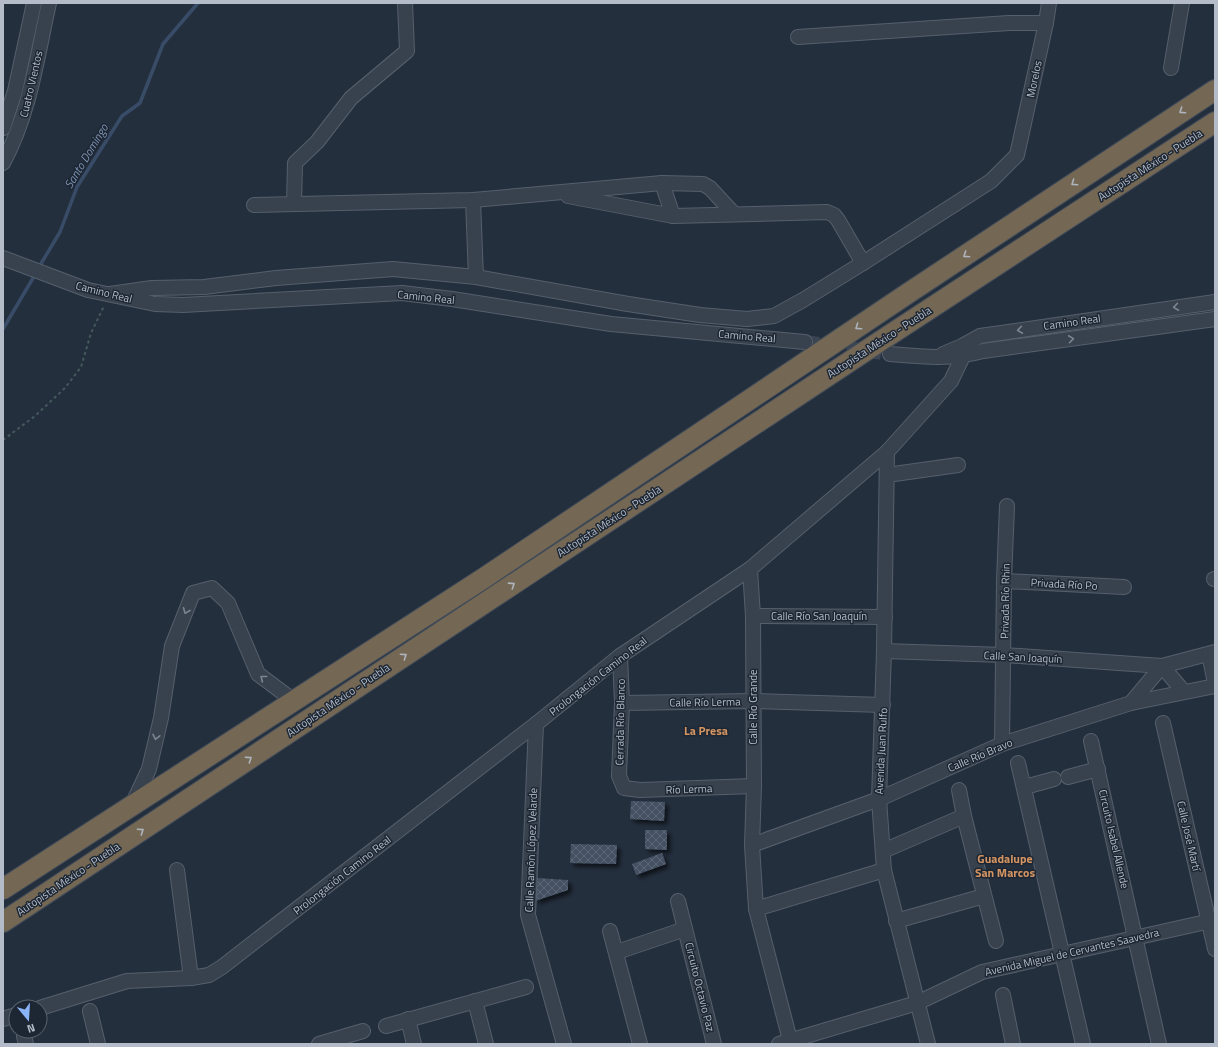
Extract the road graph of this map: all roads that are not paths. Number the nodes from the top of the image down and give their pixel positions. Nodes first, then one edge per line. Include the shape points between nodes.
1 (34, 3) edge
2 (49, 3) edge
3 (405, 3) edge
4 (1049, 3) edge
5 (1182, 3) edge
6 (1046, 23) junction
7 (798, 36) dead end
8 (1172, 68) dead end
9 (1215, 90) edge
10 (1215, 122) edge
11 (3, 128) edge
12 (3, 162) edge
13 (662, 182) junction
14 (552, 193) junction
15 (473, 200) junction
16 (294, 204) junction
17 (254, 205) dead end
18 (734, 214) junction
19 (673, 216) junction
20 (3, 258) edge
21 (863, 263) junction
22 (476, 277) junction
23 (110, 294) junction
24 (1215, 302) edge
25 (1196, 305) junction
26 (1215, 319) edge
27 (1196, 321) junction
28 (1039, 327) junction
29 (805, 342) tunnel mouth
30 (1041, 343) junction
31 (963, 351) junction
32 (890, 354) tunnel mouth
33 (887, 452) junction
34 (958, 464) dead end
35 (887, 475) junction
36 (1007, 506) dead end
37 (750, 569) junction
38 (1004, 581) junction
39 (1124, 587) dead end
40 (753, 616) junction
41 (885, 617) junction
42 (884, 651) junction
43 (1212, 653) edge
44 (1004, 655) junction
45 (620, 656) junction
46 (1162, 666) junction
47 (1215, 683) edge
48 (1215, 686) edge
49 (1184, 692) junction
50 (294, 701) junction
51 (753, 701) junction
52 (622, 703) junction
53 (1131, 703) junction
54 (883, 705) junction
55 (1163, 723) dead end
56 (536, 724) junction
57 (1091, 741) dead end
58 (1002, 744) junction
59 (1018, 763) dead end
60 (1098, 769) junction
61 (1068, 776) dead end
62 (1054, 779) dead end
63 (754, 786) junction
64 (1025, 787) junction
65 (624, 788) joint
66 (959, 790) dead end
67 (879, 799) junction
68 (132, 805) junction
69 (964, 816) junction
70 (752, 845) junction
71 (882, 851) junction
72 (177, 870) dead end
73 (884, 870) junction
74 (3, 889) edge
75 (984, 896) junction
76 (678, 901) dead end
77 (756, 909) junction
78 (896, 921) junction
79 (1212, 921) edge
80 (3, 922) edge
81 (610, 930) dead end
82 (685, 930) junction
83 (1136, 938) junction
84 (996, 941) dead end
85 (1215, 948) edge
86 (617, 952) junction
87 (1062, 954) junction
88 (191, 978) junction
89 (526, 987) dead end
90 (1004, 995) dead end
91 (475, 1001) junction
92 (917, 1003) junction
93 (48, 1006) edge
94 (90, 1011) dead end
95 (408, 1019) junction
96 (386, 1026) dead end
97 (363, 1032) dead end
98 (336, 1042) edge
99 (786, 1043) edge
100 (98, 1044) edge
101 (319, 1044) edge
102 (414, 1044) edge
103 (486, 1044) edge
104 (564, 1044) edge
105 (640, 1044) edge
106 (714, 1044) edge
107 (928, 1044) edge
108 (1013, 1044) edge
109 (1083, 1044) edge
110 (1159, 1044) edge

1 - 11 street, Cuatro Vientos via 15,91
2 - 12 street, Cuatro Vientos via 29,98 12,147
3 - 16 street via 407,51 352,98 317,142 295,163
4 - 6 street, Morelos
5 - 8 street
6 - 7 street
6 - 21 street, Morelos via 1017,155 991,181
9 -> 50 highway, Autopista México - Puebla via 484,578
80 -> 10 highway, Autopista México - Puebla
13 - 14 street
13 - 18 street via 703,184
13 - 19 street
14 - 15 street
14 - 19 street
15 - 16 street
15 - 22 street
16 - 17 street
18 - 19 street
18 - 21 street via 828,212 838,220
20 - 23 street, Camino Real via 88,290
21 - 22 street via 774,316 747,319 628,304
22 - 23 street via 393,269 204,286 152,288
23 - 29 street, Camino Real via 155,304 183,305 402,293 611,324
24 - 25 street, Camino Real
25 - 27 street
25 -> 28 street, Camino Real
26 - 27 street, Camino Real
30 -> 27 street, Camino Real
28 - 30 street
28 -> 31 street, Camino Real via 980,336
30 - 31 street, Camino Real via 983,351
31 - 32 street, Camino Real via 934,358
31 - 33 street, Prolongación Camino Real via 951,381
33 - 35 street, Avenida Juan Rulfo
33 - 37 street, Prolongación Camino Real
34 - 35 street
35 - 41 street, Avenida Juan Rulfo
36 - 38 street, Privada Río Rhin
37 - 40 street, Calle Río Grande
37 - 45 street, Prolongación Camino Real
38 - 39 street, Privada Río Po
38 - 44 street, Privada Río Rhin
40 - 41 street, Calle Río San Joaquín
40 - 51 street, Calle Río Grande
41 - 42 street, Avenida Juan Rulfo
42 - 44 street, Calle San Joaquín
42 - 54 street, Avenida Juan Rulfo
43 - 46 street, Calle San Joaquín
43 - 47 street
44 - 46 street, Calle San Joaquín
44 - 58 street, Privada Río Rhin
45 - 52 street, Cerrada Río Blanco
45 - 56 street, Prolongación Camino Real
46 - 49 street
46 - 53 street
48 - 49 street, Calle Río Bravo
49 - 53 street, Calle Río Bravo
50 - 68 highway, Autopista México - Puebla
50 -> 68 street via 258,674 228,603 212,588 193,593 172,646 149,769
51 - 52 street, Calle Río Lerma
51 - 54 street, Calle Río Lerma
51 - 63 street, Calle Río Grande
52 - 65 street, Cerrada Río Blanco via 619,776
53 - 58 street, Calle Río Bravo
54 - 67 street, Avenida Juan Rulfo
55 - 79 street, Calle José Martí
56 - 88 street, Prolongación Camino Real via 222,967 209,975
56 - 104 street, Calle Ramón López Velarde via 528,915
57 - 60 street, Circuito Isabel Allende
58 - 67 street, Calle Río Bravo
59 - 64 street
60 - 61 street
60 - 83 street, Circuito Isabel Allende
62 - 64 street
63 - 65 street, Río Lerma via 640,790
63 - 70 street, Calle Río Grande
64 - 87 street
66 - 69 street
67 - 70 street, Calle Río Bravo
67 - 71 street, Avenida Juan Rulfo
68 - 74 highway, Autopista México - Puebla
69 - 71 street
69 - 75 street
70 - 77 street, Calle Río Grande
71 - 73 street, Avenida Juan Rulfo
72 - 88 street
73 - 77 street
73 - 78 street, Avenida Juan Rulfo
75 - 78 street
75 - 84 street
76 - 82 street, Circuito Octavio Paz
77 - 99 street, Calle Río Grande
78 - 92 street, Avenida Juan Rulfo
79 - 83 street, Avenida Miguel de Cervantes Saavedra
79 - 85 street, Calle José Martí
81 - 86 street
82 - 86 street, Circuito Octavio Paz
82 - 106 street, Circuito Octavio Paz
83 - 87 street, Avenida Miguel de Cervantes Saavedra
83 - 110 street, Circuito Isabel Allende
86 - 105 street
87 - 92 street, Avenida Miguel de Cervantes Saavedra via 982,972
87 - 109 street
88 - 93 street via 127,981
89 - 91 street
90 - 108 street
91 - 95 street
91 - 103 street
92 - 99 street, Avenida Miguel de Cervantes Saavedra
92 - 107 street, Avenida Juan Rulfo
94 - 100 street
95 - 96 street
95 - 102 street
97 - 98 street
98 - 101 street

